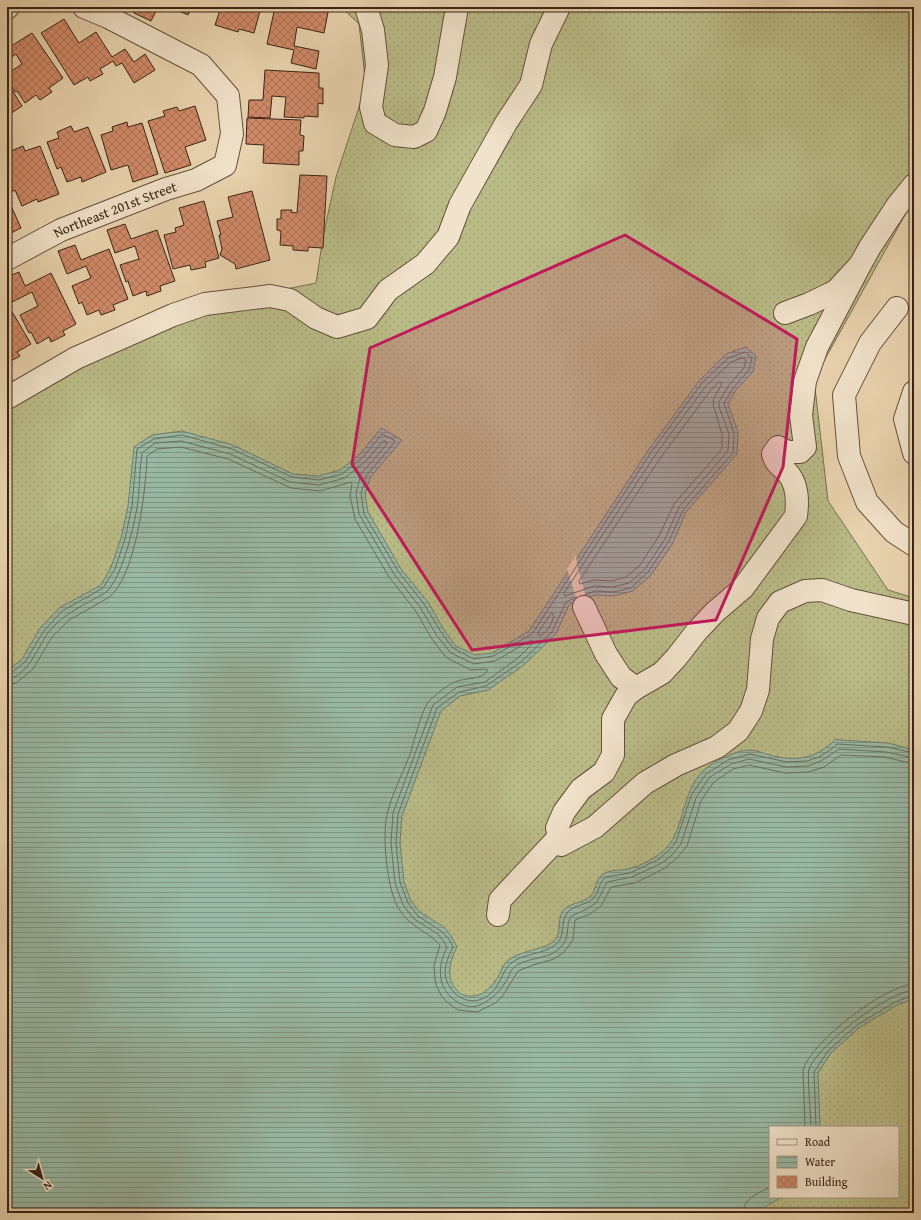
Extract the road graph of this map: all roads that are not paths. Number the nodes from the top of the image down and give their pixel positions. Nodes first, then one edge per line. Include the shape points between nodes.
1 (84, 7) edge
2 (366, 7) edge
3 (457, 7) edge
4 (559, 7) edge
5 (914, 186) edge
6 (7, 259) edge
7 (860, 265) junction
8 (897, 308) dead end
9 (785, 313) dead end
10 (914, 392) edge
11 (7, 398) edge
12 (914, 453) edge
13 (914, 545) edge
14 (584, 607) dead end
15 (914, 614) edge
16 (636, 688) junction
17 (559, 837) junction
18 (498, 915) dead end

1 - 6 street, Northeast 201st Street via 201,65 228,96 232,134 225,166 196,180 61,230
2 - 3 street via 373,30 377,65 371,107 375,123 395,134 414,137 426,131 435,111 445,77
4 - 11 street via 541,44 531,85 506,123 460,205 448,237 425,264 388,290 367,318 337,326 316,318 290,300 270,296 204,304 76,358
5 - 7 street via 897,206
7 - 9 street via 836,291
7 - 16 street via 817,347 805,381 801,415 805,447 800,452 788,452 778,447 773,454 774,461 787,472 796,486 796,516 743,588 715,612 662,673
8 - 13 street via 870,343 844,395 848,456 867,502 894,532
10 - 12 street via 905,419
14 - 16 street via 606,654 621,677
15 - 17 street via 851,600 822,590 804,591 780,602 768,618 762,639 758,690 751,711 738,731 717,747 676,765 645,783 595,827 561,845
16 - 17 street via 626,696 613,719 613,754 604,772 581,789 564,812 557,828
17 - 18 street via 500,900

